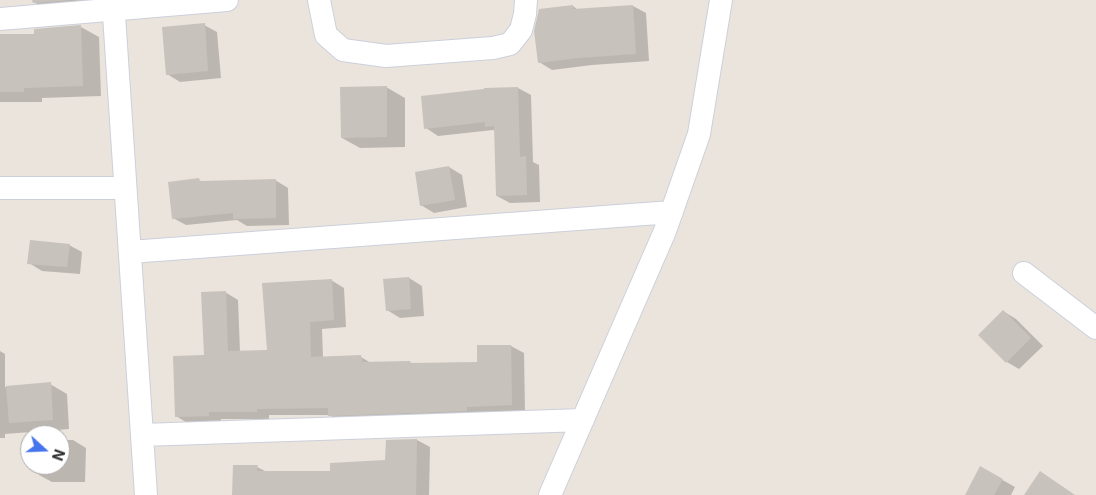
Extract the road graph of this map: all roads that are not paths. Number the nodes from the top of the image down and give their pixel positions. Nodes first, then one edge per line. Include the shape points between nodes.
1 (227, 0) edge
2 (319, 0) edge
3 (526, 0) edge
4 (722, 0) edge
5 (113, 5) edge
6 (0, 19) edge
7 (0, 188) edge
8 (125, 188) junction
9 (672, 212) junction
10 (130, 252) junction
11 (1024, 273) dead end
12 (1096, 328) edge
13 (583, 420) junction
14 (142, 435) junction
15 (146, 495) edge
16 (550, 495) edge

1 - 5 street
2 - 3 street via 326,35 343,50 386,56 510,44 521,30
4 - 9 street via 700,134
5 - 6 street
5 - 8 street
7 - 8 street
8 - 10 street
9 - 10 street
9 - 13 street
10 - 14 street
11 - 12 street
13 - 14 street
13 - 16 street
14 - 15 street

